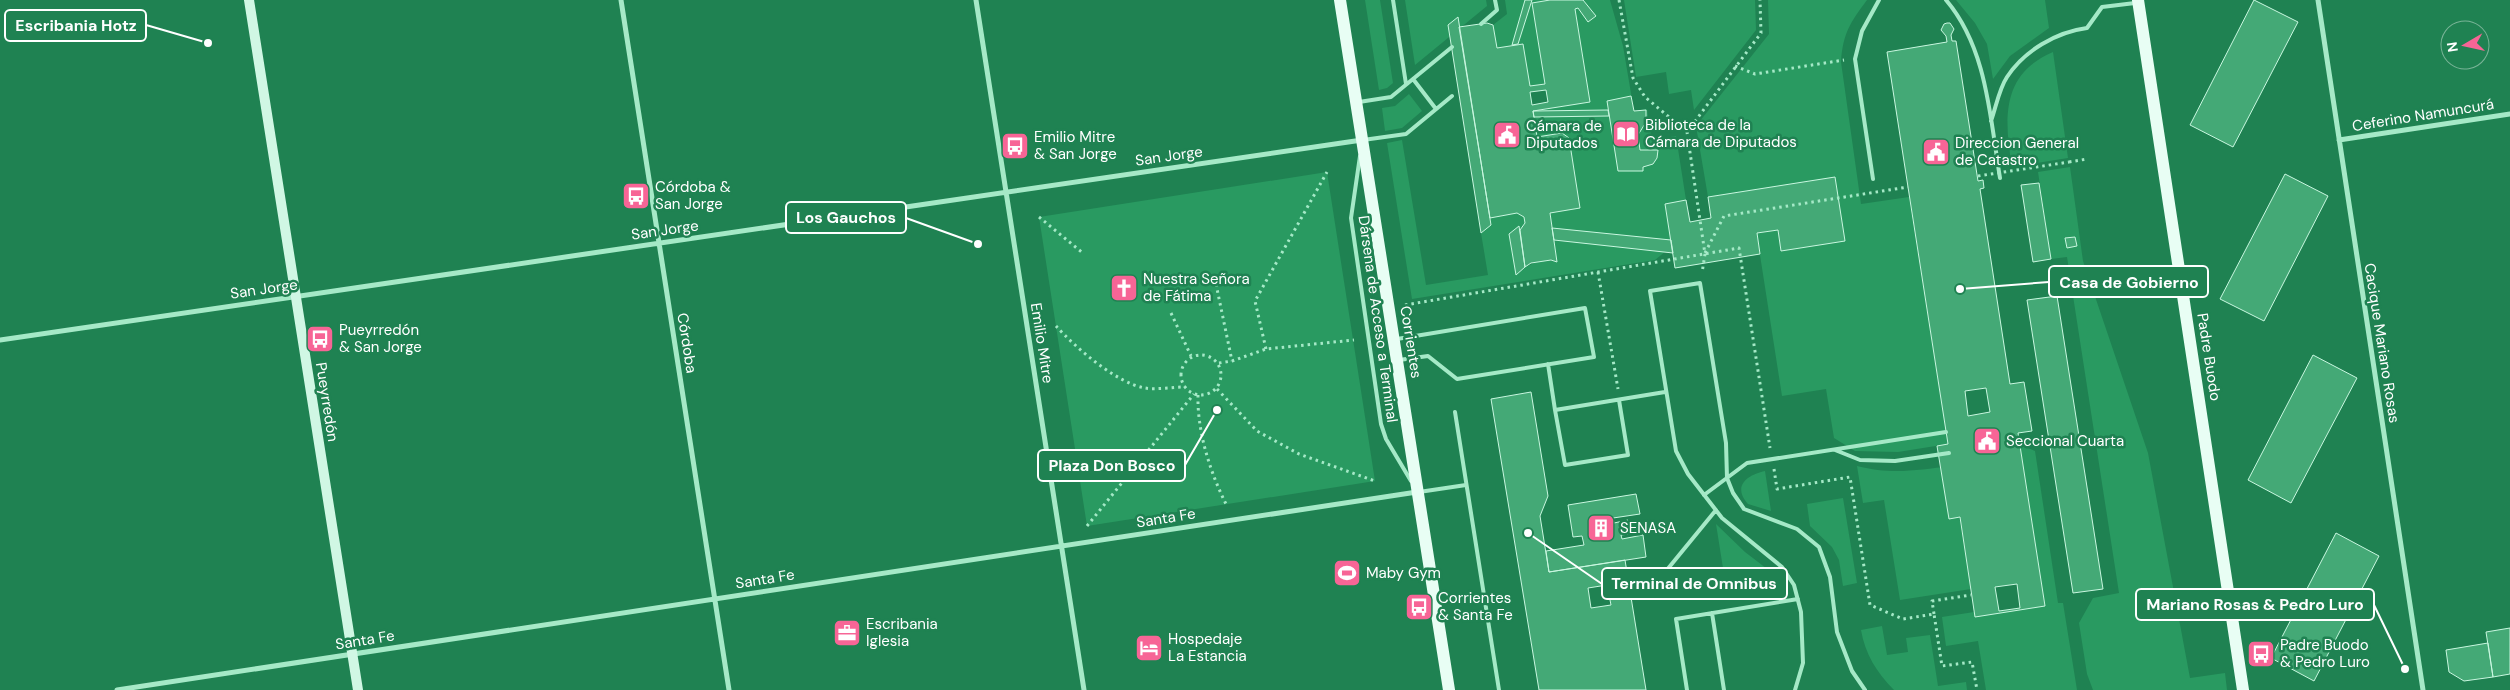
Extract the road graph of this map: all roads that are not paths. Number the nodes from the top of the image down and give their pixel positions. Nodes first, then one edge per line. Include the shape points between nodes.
1 (249, 0) edge
2 (621, 0) edge
3 (976, 0) edge
4 (1340, 0) edge
5 (1393, 0) edge
6 (1495, 0) edge
7 (1879, 0) edge
8 (1946, 0) edge
9 (2318, 0) edge
10 (2138, 1) edge
11 (1481, 24) dead end
12 (1452, 47) dead end
13 (1412, 79) junction
14 (1406, 84) junction
15 (1452, 96) dead end
16 (1356, 102) junction
17 (1436, 109) junction
18 (2510, 114) edge
19 (1991, 121) junction
20 (1363, 140) junction
21 (2339, 140) junction
22 (2000, 178) dead end
23 (1873, 179) dead end
24 (1006, 193) junction
25 (659, 244) junction
26 (296, 297) junction
27 (1394, 339) junction
28 (0, 340) edge
29 (1397, 361) junction
30 (1548, 364) junction
31 (1665, 392) junction
32 (1619, 400) junction
33 (1556, 410) junction
34 (1455, 412) dead end
35 (1946, 432) dead end
36 (1833, 450) junction
37 (1949, 453) dead end
38 (1727, 478) junction
39 (1466, 485) junction
40 (1418, 492) junction
41 (1704, 495) junction
42 (1716, 510) junction
43 (1062, 546) junction
44 (1666, 571) dead end
45 (714, 599) junction
46 (1798, 599) junction
47 (1712, 612) junction
48 (352, 654) junction
49 (117, 690) edge
50 (358, 690) edge
51 (729, 690) edge
52 (1084, 690) edge
53 (1449, 690) edge
54 (1499, 690) edge
55 (1687, 690) edge
56 (1724, 690) edge
57 (1795, 690) edge
58 (1865, 690) edge
59 (2243, 690) edge
60 (2423, 690) edge

1 - 26 street, Pueyrredón
2 - 25 street, Córdoba
3 - 24 street, Emilio Mitre
4 - 16 main road, Corrientes
5 - 14 lane
6 - 11 lane via 1497,10
7 - 23 lane via 1862,30 1855,59
8 - 19 lane via 1966,27 1976,50
9 - 21 street, Cacique Mariano Rosas
10 - 19 lane via 2102,7 2087,28 2068,31 2031,52 2006,78
10 - 59 main road, Padre Buodo
12 - 13 lane
13 - 14 lane
13 - 17 lane
14 - 16 lane via 1391,97
15 - 17 lane
16 - 20 main road, Corrientes
17 - 20 lane via 1406,134
18 - 21 street, Ceferino Namuncurá
19 - 22 lane
20 - 24 street, San Jorge
20 - 27 main road, Corrientes
20 - 40 lane, Dársena de Acceso a Terminal via 1350,218 1381,424 1386,439
21 - 60 street, Cacique Mariano Rosas
24 - 25 street, San Jorge
24 - 43 street, Emilio Mitre
25 - 26 street, San Jorge
25 - 45 street, Córdoba
26 - 28 street, San Jorge
26 - 48 street, Pueyrredón
27 - 29 main road, Corrientes
27 - 30 lane via 1586,308 1594,357
29 - 30 lane via 1428,356 1457,379
29 - 40 main road, Corrientes
30 - 33 lane
31 - 32 lane
31 - 38 lane via 1650,291 1700,283 1726,443
31 - 41 lane via 1676,452
32 - 33 lane
32 - 33 lane via 1628,455 1564,465
34 - 39 lane
35 - 36 lane
36 - 37 lane via 1860,460 1896,461
36 - 38 lane via 1747,463
38 - 41 lane
38 - 58 lane via 1744,510 1797,528 1819,547 1830,577 1837,632 1852,671
39 - 40 lane
39 - 54 lane
40 - 43 street, Santa Fe
40 - 53 main road, Corrientes
41 - 42 lane
42 - 44 lane
42 - 46 lane via 1782,567 1794,585
43 - 45 street, Santa Fe
43 - 52 street, Emilio Mitre
45 - 48 street, Santa Fe
45 - 51 street, Córdoba
46 - 47 lane
46 - 57 lane via 1803,663
47 - 55 lane via 1676,618
47 - 56 lane
48 - 49 street, Santa Fe
48 - 50 street, Pueyrredón

